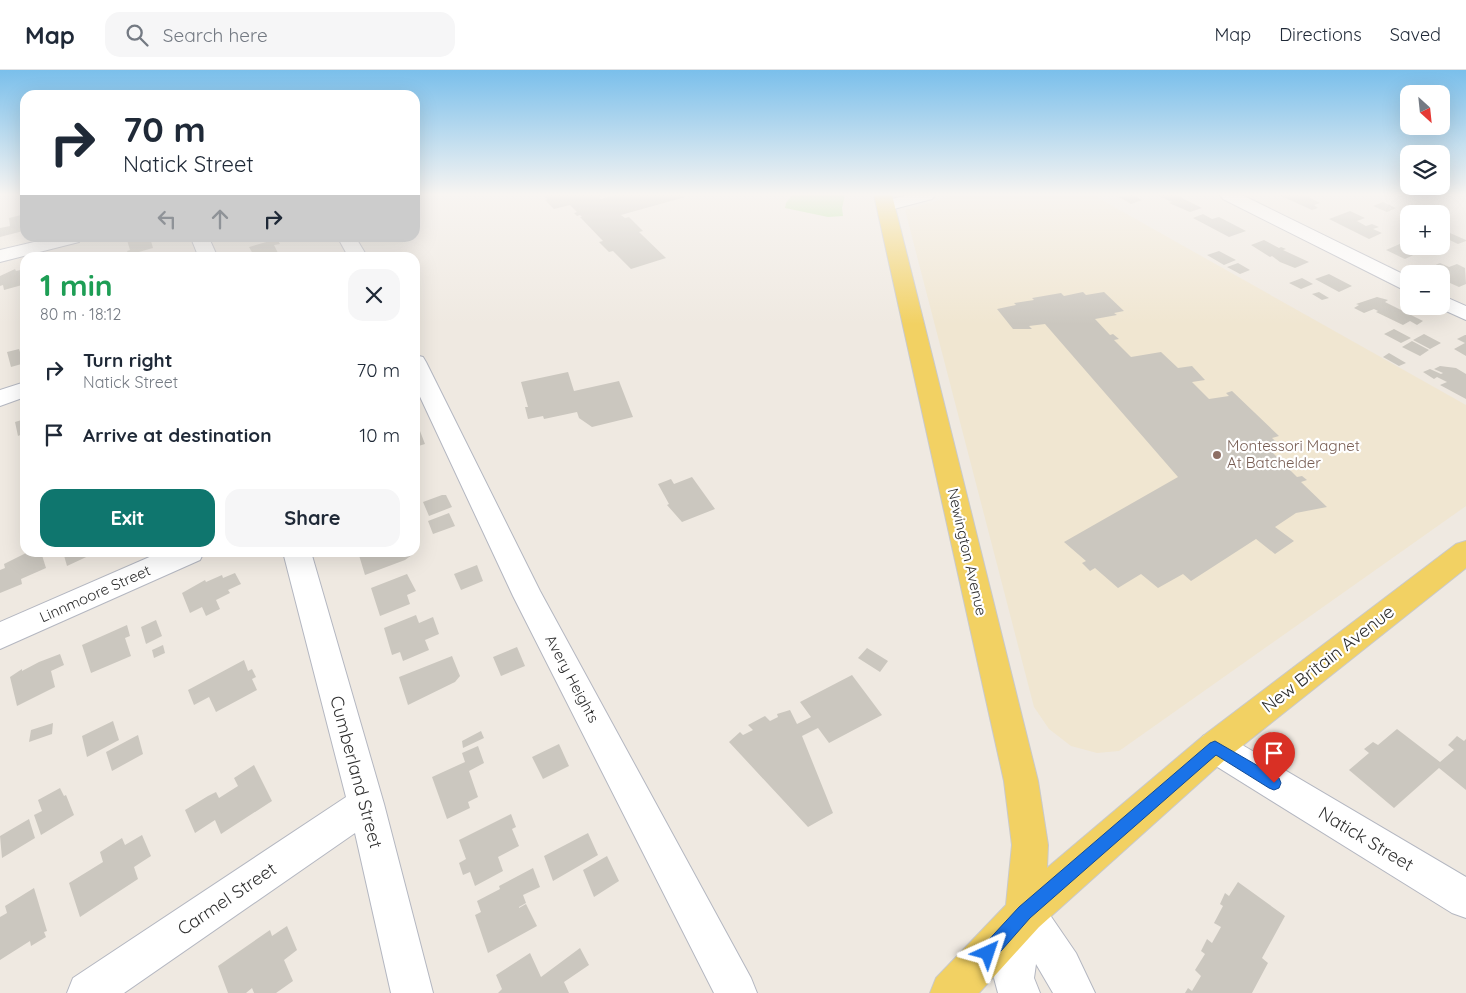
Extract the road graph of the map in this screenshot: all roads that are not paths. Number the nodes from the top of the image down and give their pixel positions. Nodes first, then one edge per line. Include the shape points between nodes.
1 (894, 238) edge
2 (1315, 238) edge
3 (56, 242) edge
4 (0, 256) edge
5 (1400, 280) edge
6 (1450, 306) edge
7 (1466, 314) edge
8 (420, 372) edge
9 (20, 391) edge
10 (0, 398) edge
11 (1466, 552) edge
12 (179, 557) edge
13 (297, 557) edge
14 (0, 636) edge
15 (1215, 747) junction
16 (366, 804) junction
17 (1466, 899) edge
18 (1025, 913) junction
19 (88, 993) edge
20 (412, 993) edge
21 (736, 993) edge
22 (951, 993) edge
23 (1020, 993) edge
24 (1074, 993) edge

1 - 18 main road, Newington Avenue via 1021,782 1030,845
2 - 5 street
3 - 4 street
6 - 7 street
8 - 21 street, Avery Heights via 528,596
9 - 10 street
11 - 15 main road, New Britain Avenue
12 - 14 street, Linnmoore Street
13 - 16 street, Cumberland Street
15 - 17 street, Natick Street
15 - 18 main road, New Britain Avenue
16 - 19 street, Carmel Street
16 - 20 street, Cumberland Street
18 - 22 main road, New Britain Avenue
18 - 23 street via 1014,978
18 - 24 street via 1062,967

